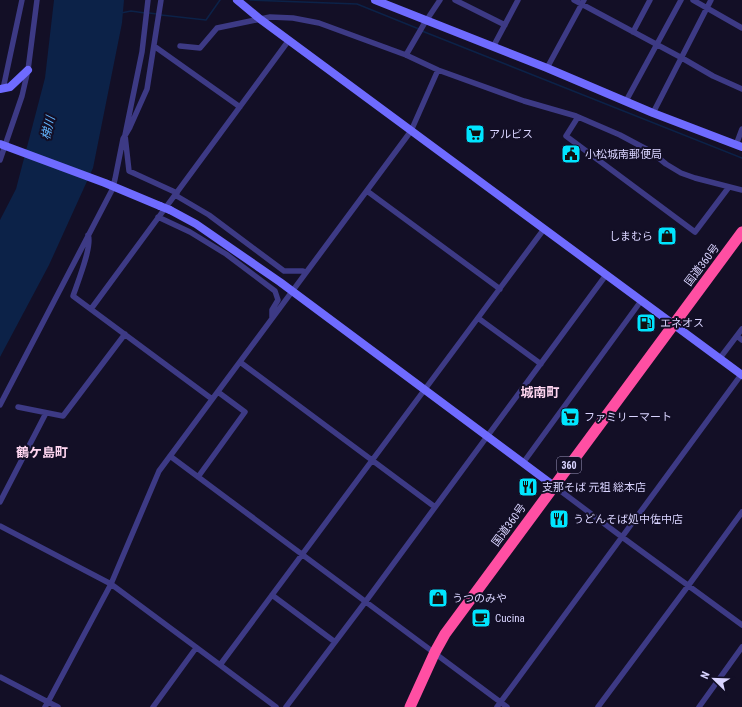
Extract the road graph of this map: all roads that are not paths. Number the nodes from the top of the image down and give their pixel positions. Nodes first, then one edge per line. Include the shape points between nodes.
1 (22, 0) edge
2 (36, 0) edge
3 (148, 0) edge
4 (161, 0) edge
5 (237, 0) edge
6 (375, 0) edge
7 (440, 0) edge
8 (455, 0) edge
9 (518, 0) edge
10 (574, 0) edge
11 (650, 0) edge
12 (680, 0) edge
13 (693, 0) edge
14 (711, 0) edge
15 (583, 2) edge
16 (707, 8) junction
17 (260, 19) junction
18 (425, 22) junction
19 (504, 25) junction
20 (742, 28) edge
21 (633, 32) junction
22 (289, 40) junction
23 (656, 44) junction
24 (154, 46) junction
25 (180, 46) dead end
26 (492, 47) junction
27 (406, 55) junction
28 (682, 58) junction
29 (547, 68) junction
30 (28, 70) junction
31 (438, 70) junction
32 (2, 89) edge
33 (742, 89) edge
34 (626, 101) junction
35 (240, 107) junction
36 (653, 113) junction
37 (578, 117) junction
38 (742, 130) edge
39 (411, 131) junction
40 (125, 135) junction
41 (5, 146) edge
42 (739, 146) edge
43 (0, 160) edge
44 (109, 185) junction
45 (729, 186) junction
46 (742, 190) edge
47 (367, 191) junction
48 (176, 194) junction
49 (158, 217) junction
50 (544, 229) junction
51 (742, 232) edge
52 (88, 235) junction
53 (306, 272) junction
54 (606, 275) junction
55 (500, 289) junction
56 (292, 292) junction
57 (641, 301) junction
58 (91, 309) junction
59 (478, 318) junction
60 (272, 319) junction
61 (673, 325) junction
62 (742, 329) edge
63 (125, 334) junction
64 (737, 336) junction
65 (742, 340) edge
66 (720, 358) junction
67 (240, 362) junction
68 (540, 364) junction
69 (742, 375) edge
70 (425, 390) junction
71 (218, 392) junction
72 (212, 399) junction
73 (0, 405) edge
74 (18, 407) dead end
75 (46, 413) junction
76 (487, 436) junction
77 (170, 456) junction
78 (372, 460) junction
79 (523, 463) junction
80 (198, 477) junction
81 (554, 486) junction
82 (0, 502) edge
83 (435, 507) junction
84 (742, 512) edge
85 (0, 526) edge
86 (622, 537) junction
87 (302, 554) junction
88 (111, 584) junction
89 (688, 586) junction
90 (272, 595) junction
91 (366, 601) junction
92 (742, 625) edge
93 (335, 642) junction
94 (742, 647) edge
95 (196, 648) junction
96 (435, 652) junction
97 (220, 665) junction
98 (0, 677) edge
99 (46, 704) edge
100 (499, 705) edge
101 (58, 707) edge
102 (153, 707) edge
103 (276, 707) edge
104 (286, 707) edge
105 (410, 707) edge
106 (507, 707) edge
107 (598, 707) edge
108 (699, 707) edge

1 - 32 street
2 - 30 street
3 - 40 street via 142,52
4 - 24 street
5 - 17 street
6 - 18 street
7 - 18 street
8 - 19 street
9 - 19 street
10 - 15 street
11 - 21 street
12 - 23 street
13 - 16 street
14 - 16 street
15 - 21 street
15 - 29 street
16 - 20 street
16 - 28 street
17 - 22 street
17 - 25 street via 217,28 200,48
17 - 27 street via 293,18 319,23
18 - 26 street
18 - 27 street
19 - 26 street
21 - 23 street
22 - 35 street
22 - 39 street
23 - 28 street
23 - 34 street
24 - 35 street
24 - 40 street via 146,89
26 - 29 street
27 - 31 street
28 - 33 street
28 - 36 street
29 - 34 street
30 - 32 street via 10,87
30 - 41 street
31 - 37 street via 524,101
31 - 39 street
34 - 36 street
35 - 48 street
36 - 42 street
37 - 45 street via 620,134 681,173
37 - 45 street via 566,136 695,232
38 - 42 street
39 - 47 street
39 - 50 street
40 - 44 street
40 - 48 street via 128,171
41 - 43 street
41 - 44 street
44 - 52 street
44 - 56 street, bridge via 170,210 196,224
45 - 46 street
47 - 53 street
47 - 55 street
48 - 49 street
48 - 53 street via 209,215 284,272
49 - 58 street
49 - 60 street via 190,232 226,254 275,291 278,300 272,310
50 - 54 street
50 - 55 street
51 - 61 highway, 国道360号 / 360
52 - 58 street via 90,239 73,296
52 - 73 street
53 - 56 street
54 - 57 street
54 - 68 street
55 - 59 street
56 - 60 street
56 - 70 street
57 - 61 street
57 - 79 street
58 - 63 street
59 - 68 street
59 - 70 street
60 - 67 street
61 - 66 street
61 - 81 highway, 国道360号 / 360
62 - 64 street
63 - 72 street
63 - 75 street via 63,416
64 - 65 street
64 - 66 street
66 - 69 street
67 - 71 street
67 - 78 street
68 - 76 street
69 - 86 street
70 - 76 street
70 - 78 street
71 - 72 street
71 - 80 street via 245,412
72 - 77 street
74 - 75 street
75 - 82 street
76 - 79 street
76 - 83 street
77 - 80 street
77 - 88 street via 159,471
78 - 83 street
78 - 87 street
79 - 81 street
80 - 87 street
81 - 86 street
81 - 96 highway, 国道360号 / 360 via 451,625
83 - 91 street
84 - 89 street
85 - 88 street
86 - 89 street
86 - 100 street
87 - 90 street
87 - 91 street
88 - 95 street
88 - 99 street
89 - 92 street
89 - 107 street
90 - 93 street
90 - 97 street
91 - 93 street
91 - 96 street
93 - 104 street
94 - 108 street
95 - 97 street
95 - 102 street
96 - 100 street
96 - 105 highway, 国道360号 / 360
97 - 103 street
98 - 99 street
99 - 101 street
100 - 106 street

